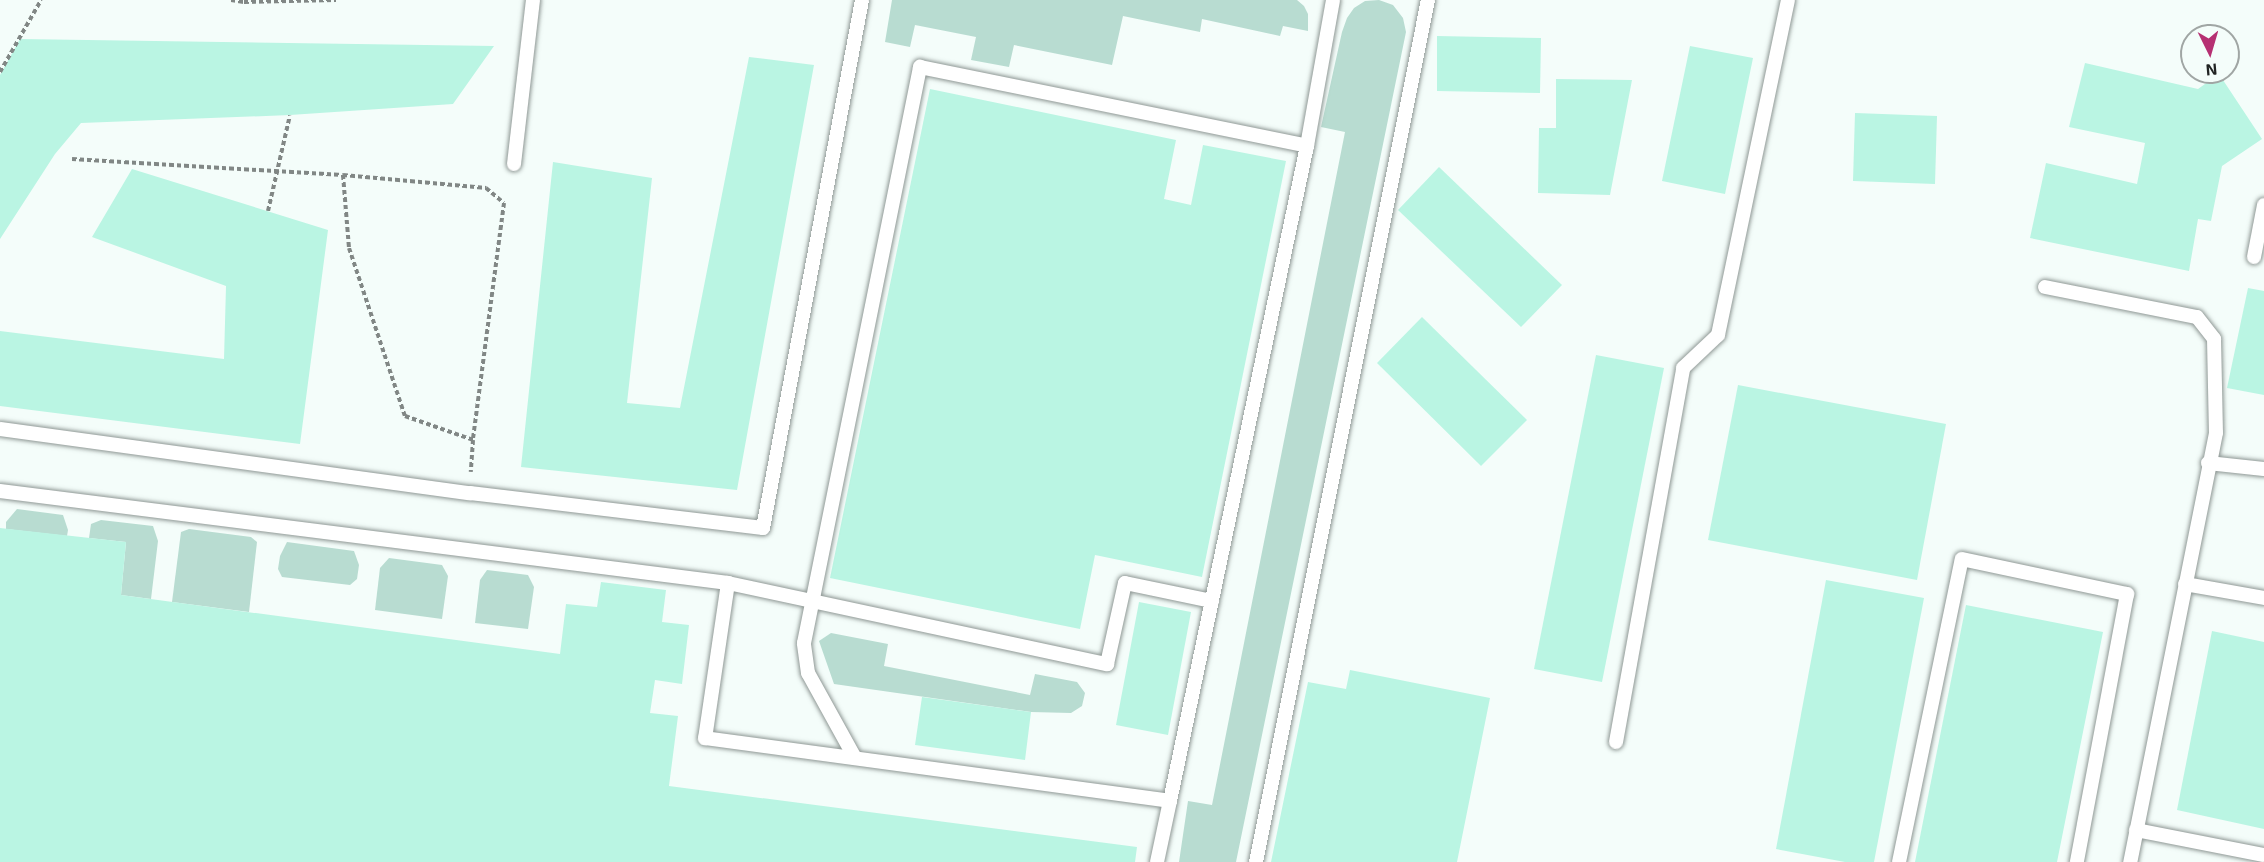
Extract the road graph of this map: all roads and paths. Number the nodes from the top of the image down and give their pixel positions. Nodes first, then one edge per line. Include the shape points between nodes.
1 (41, 0) edge
2 (231, 0) edge
3 (336, 0) edge
4 (533, 0) edge
5 (862, 0) edge
6 (1333, 0) edge
7 (1428, 0) edge
8 (1788, 0) edge
9 (0, 72) edge
10 (290, 115) dead end
11 (1306, 146) junction
12 (72, 159) dead end
13 (514, 164) dead end
14 (343, 175) junction
15 (2264, 205) edge
16 (268, 211) dead end
17 (2253, 257) dead end
18 (2045, 286) dead end
19 (0, 429) edge
20 (473, 440) junction
21 (2208, 463) junction
22 (2264, 470) edge
23 (0, 491) edge
24 (470, 493) junction
25 (728, 583) junction
26 (2185, 584) junction
27 (2264, 598) edge
28 (1212, 601) junction
29 (812, 603) junction
30 (1616, 742) dead end
31 (855, 758) junction
32 (1170, 801) junction
33 (2136, 830) junction
34 (2264, 855) edge
35 (1157, 862) edge
36 (1256, 862) edge
37 (1899, 862) edge
38 (2077, 862) edge
39 (2130, 862) edge

1 - 9 path
2 - 3 path
4 - 13 lane
5 - 24 lane via 763,528
6 - 11 lane
7 - 36 lane
8 - 30 lane via 1718,335 1683,368
10 - 16 path, bridge
11 - 28 lane
11 - 29 lane via 920,67
12 - 14 path
14 - 20 path via 349,248 405,416
14 - 20 path via 486,188 504,203
15 - 17 lane
18 - 21 lane via 2197,317 2214,339 2216,433
19 - 24 lane
20 - 24 path
21 - 22 lane
21 - 26 lane
23 - 25 lane
25 - 29 lane
25 - 31 lane via 705,738
26 - 27 lane
26 - 33 lane
28 - 29 lane via 1125,583 1107,664
28 - 32 lane
29 - 31 lane via 804,643 808,674
31 - 32 lane
32 - 35 lane
33 - 34 lane
33 - 39 lane
37 - 38 lane via 1962,559 2127,594

